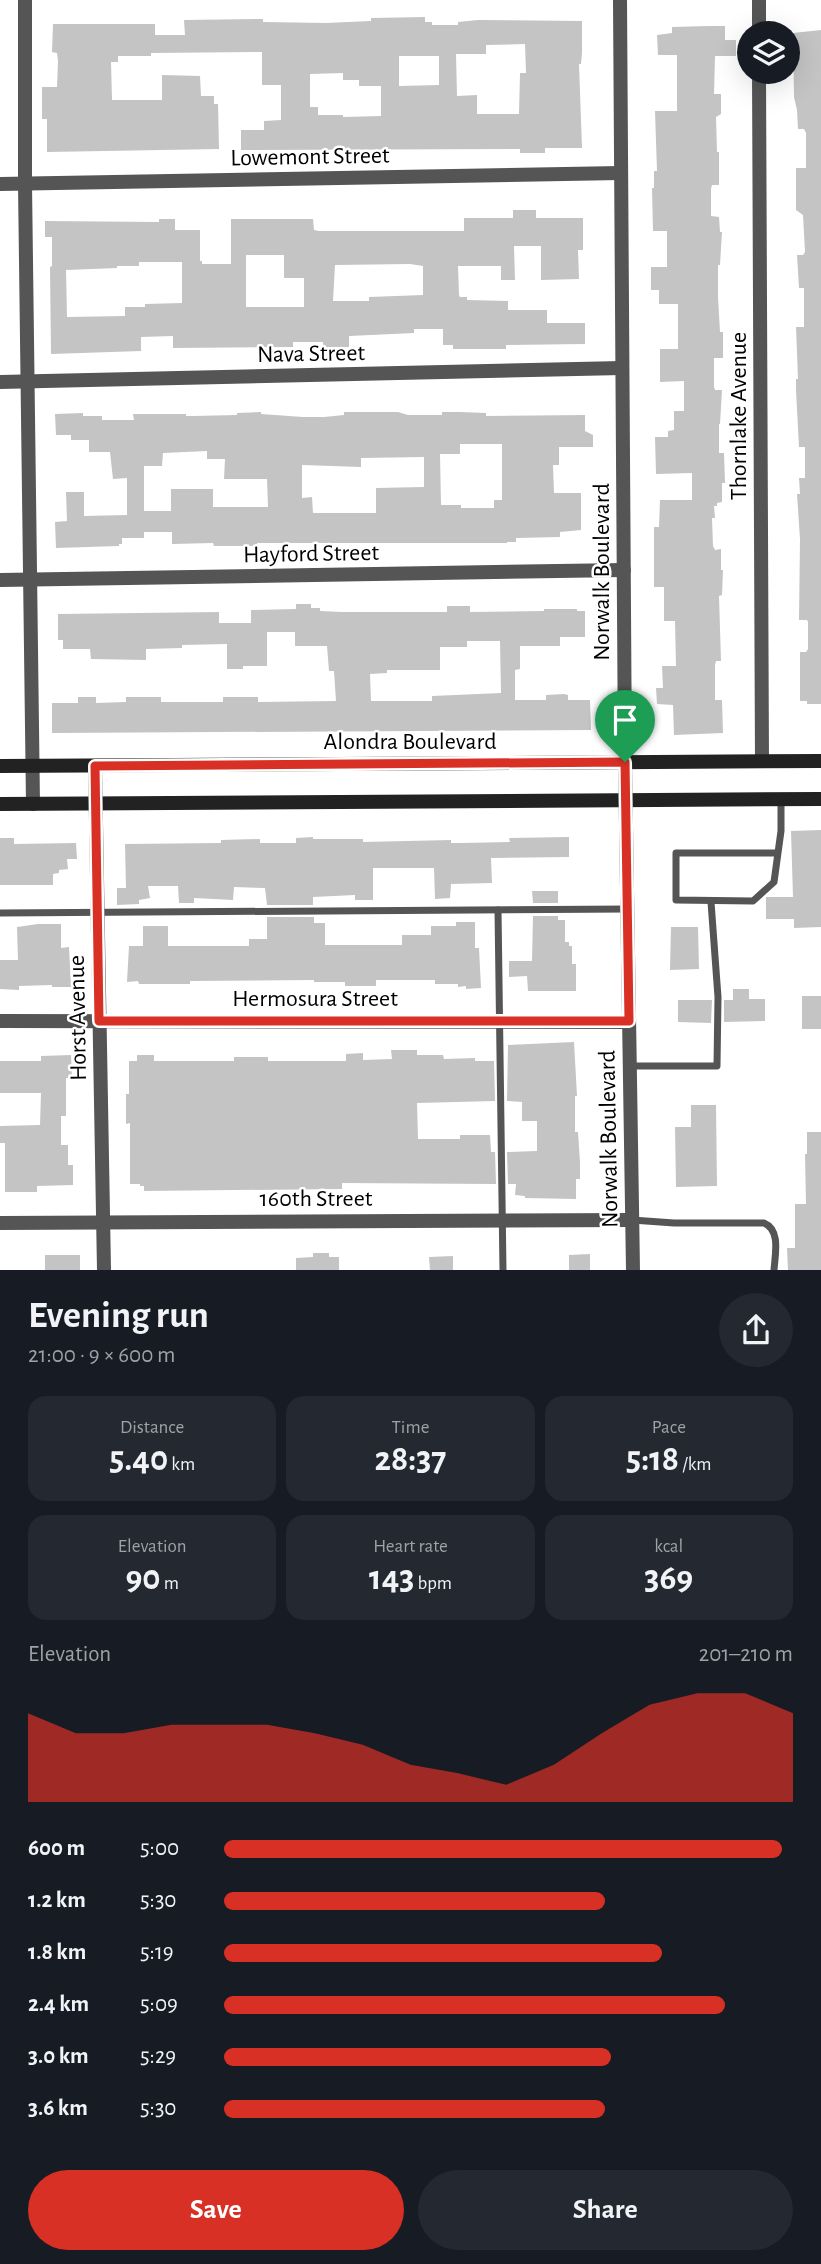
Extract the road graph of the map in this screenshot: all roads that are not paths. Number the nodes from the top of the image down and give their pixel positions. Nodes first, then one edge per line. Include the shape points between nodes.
1 (25, 0) edge
2 (620, 0) edge
3 (759, 0) edge
4 (759, 21) edge
5 (759, 84) edge
6 (621, 173) junction
7 (0, 184) edge
8 (25, 184) junction
9 (622, 368) junction
10 (0, 382) edge
11 (29, 382) junction
12 (624, 570) junction
13 (0, 580) edge
14 (30, 580) junction
15 (762, 761) junction
16 (821, 761) edge
17 (625, 762) junction
18 (0, 766) edge
19 (33, 766) junction
20 (95, 766) junction
21 (781, 799) junction
22 (821, 799) edge
23 (626, 800) junction
24 (0, 804) edge
25 (33, 804) junction
26 (96, 804) junction
27 (778, 853) junction
28 (711, 902) junction
29 (627, 909) junction
30 (498, 910) junction
31 (0, 913) edge
32 (97, 913) junction
33 (0, 1021) edge
34 (99, 1021) junction
35 (499, 1021) junction
36 (629, 1021) junction
37 (630, 1066) junction
38 (502, 1220) junction
39 (632, 1220) junction
40 (103, 1222) junction
41 (0, 1223) edge
42 (104, 1270) edge
43 (503, 1270) edge
44 (633, 1270) edge
45 (775, 1270) edge

1 - 8 street
2 - 6 street, Norwalk Boulevard
3 - 4 street
5 - 15 street, Thornlake Avenue
6 - 8 street, Lowemont Street
6 - 9 street, Norwalk Boulevard
7 - 8 street, Lowemont Street
8 - 11 street
9 - 11 street, Nava Street
9 - 12 street, Norwalk Boulevard
10 - 11 street, Nava Street
11 - 14 street
12 - 14 street, Hayford Street
12 - 17 street, Norwalk Boulevard
13 - 14 street, Hayford Street
14 - 19 street
15 - 16 main road, Alondra Boulevard
15 - 17 main road, Alondra Boulevard
17 - 20 main road, Alondra Boulevard
17 - 23 street, Norwalk Boulevard
18 - 19 main road, Alondra Boulevard
19 - 20 main road, Alondra Boulevard
19 - 25 street
20 - 26 street, Horst Avenue
21 - 22 main road
21 - 23 main road
21 - 27 lane
23 - 26 main road
23 - 29 street, Norwalk Boulevard
24 - 25 main road
25 - 26 main road
26 - 32 street, Horst Avenue
27 - 28 lane via 774,882 753,901
27 - 28 lane via 676,853 676,900
28 - 37 lane via 718,997 717,1066
29 - 30 lane
29 - 36 street, Norwalk Boulevard
30 - 32 lane
30 - 35 lane
31 - 32 lane
32 - 34 street, Horst Avenue
33 - 34 street, Hermosura Street
34 - 35 street, Hermosura Street
34 - 40 street, Horst Avenue
35 - 36 street, Hermosura Street
35 - 38 lane
36 - 37 street, Norwalk Boulevard
37 - 39 street, Norwalk Boulevard
38 - 39 street, 160th Street
38 - 40 street, 160th Street
38 - 43 lane
39 - 44 street, Norwalk Boulevard
39 - 45 lane via 764,1223 775,1233
40 - 41 street, 160th Street
40 - 42 street, Horst Avenue

